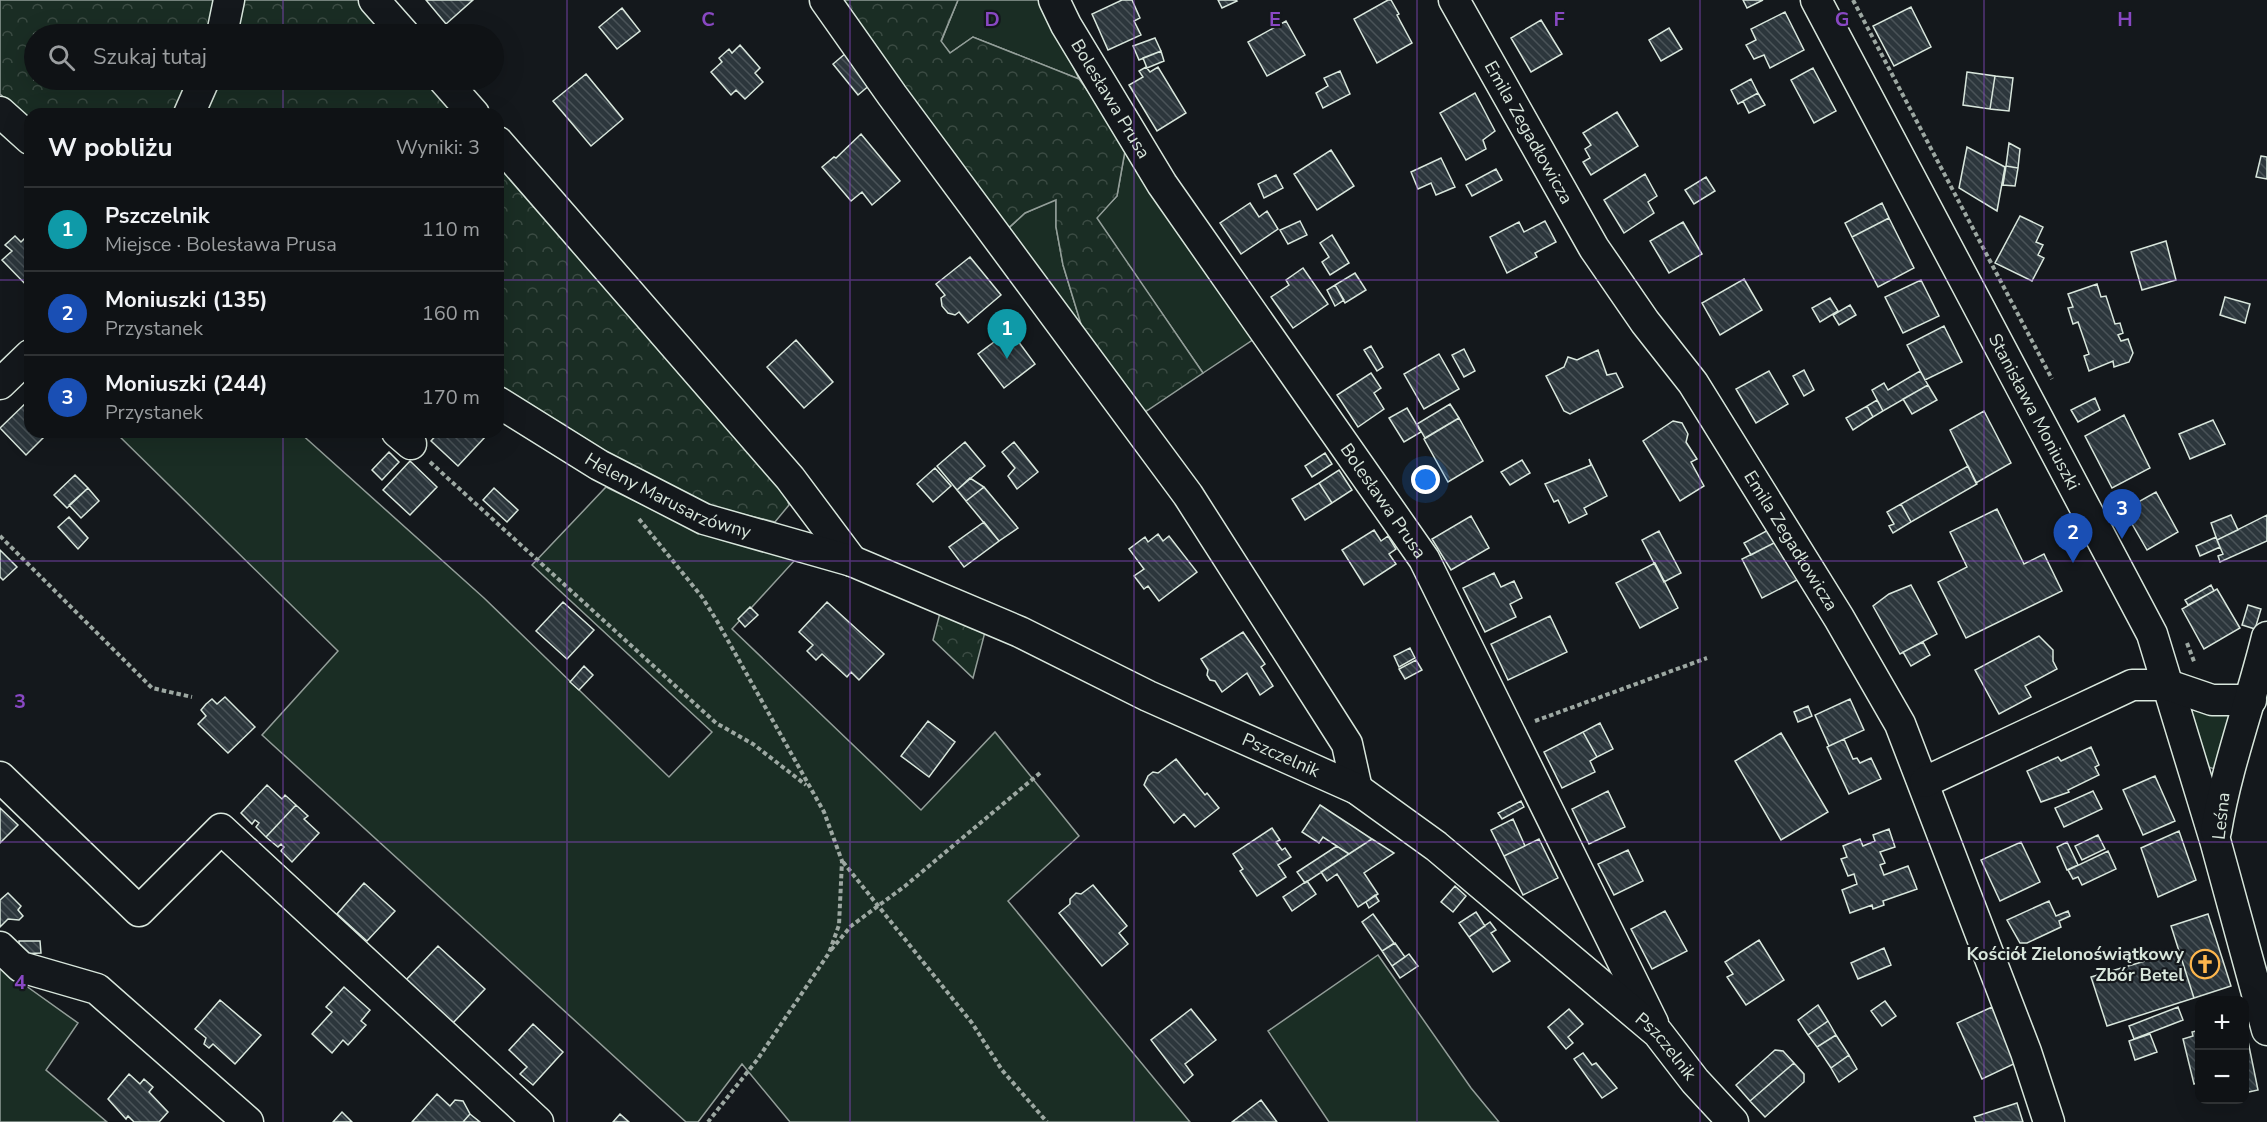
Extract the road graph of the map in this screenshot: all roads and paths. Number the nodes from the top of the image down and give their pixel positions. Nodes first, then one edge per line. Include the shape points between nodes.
1 (230, 0) edge
2 (374, 0) edge
3 (825, 0) edge
4 (1054, 0) edge
5 (1454, 0) edge
6 (1816, 0) edge
7 (224, 24) edge
8 (395, 24) edge
9 (200, 90) edge
10 (453, 90) edge
11 (192, 108) edge
12 (469, 108) edge
13 (0, 112) edge
14 (24, 134) edge
15 (504, 149) edge
16 (24, 361) edge
17 (0, 384) edge
18 (504, 406) edge
19 (404, 438) edge
20 (634, 513) dead end
21 (0, 536) edge
22 (852, 561) junction
23 (2267, 637) edge
24 (2186, 642) dead end
25 (1707, 658) dead end
26 (2199, 670) dead end
27 (2168, 685) junction
28 (192, 697) dead end
29 (2251, 700) junction
30 (1509, 730) junction
31 (1040, 773) dead end
32 (0, 777) edge
33 (1925, 782) junction
34 (809, 787) junction
35 (1357, 789) junction
36 (2215, 840) junction
37 (842, 861) junction
38 (878, 905) junction
39 (0, 947) edge
40 (829, 952) junction
41 (2267, 1030) edge
42 (1658, 1033) junction
43 (248, 1122) edge
44 (538, 1122) edge
45 (708, 1122) edge
46 (1047, 1122) edge
47 (1733, 1122) edge
48 (2049, 1122) edge

1 - 7 street
2 - 8 street
3 - 35 street via 1188,495 1347,744
4 - 30 street, Bolesława Prusa via 1162,184 1424,559
5 - 33 street, Emila Zegadłowicza via 1594,248 1693,383 1839,618 1900,724
6 - 27 street, Stanisława Moniuszki via 2135,600 2152,634
9 - 11 street
10 - 12 street
13 - 14 street
15 - 22 street via 790,477
16 - 17 street
18 - 22 street, Heleny Marusarzówny via 599,465 704,519
19 - 34 path via 716,723 753,744
20 - 34 path via 702,597
21 - 28 path via 152,688
22 - 35 street, Pszczelnik via 1020,632 1148,696
23 - 29 street, Leśna
24 - 26 path
25 - 30 path
27 - 29 street via 2212,700
27 - 33 street via 2132,685
27 - 36 street, Stanisława Moniuszki
29 - 36 street, Leśna via 2223,788
30 - 42 street, Bolesława Prusa
31 - 38 path
32 - 44 street via 139,911 221,829
33 - 48 street, Emila Zegadłowicza
34 - 37 path via 824,812
35 - 42 street, Pszczelnik via 1436,846
36 - 41 street, Leśna
37 - 38 path
37 - 40 path via 839,925
38 - 40 path via 851,926
38 - 46 path via 972,1023 1002,1070
39 - 43 street via 21,967 97,989
40 - 45 path via 757,1060
42 - 47 street, Pszczelnik

